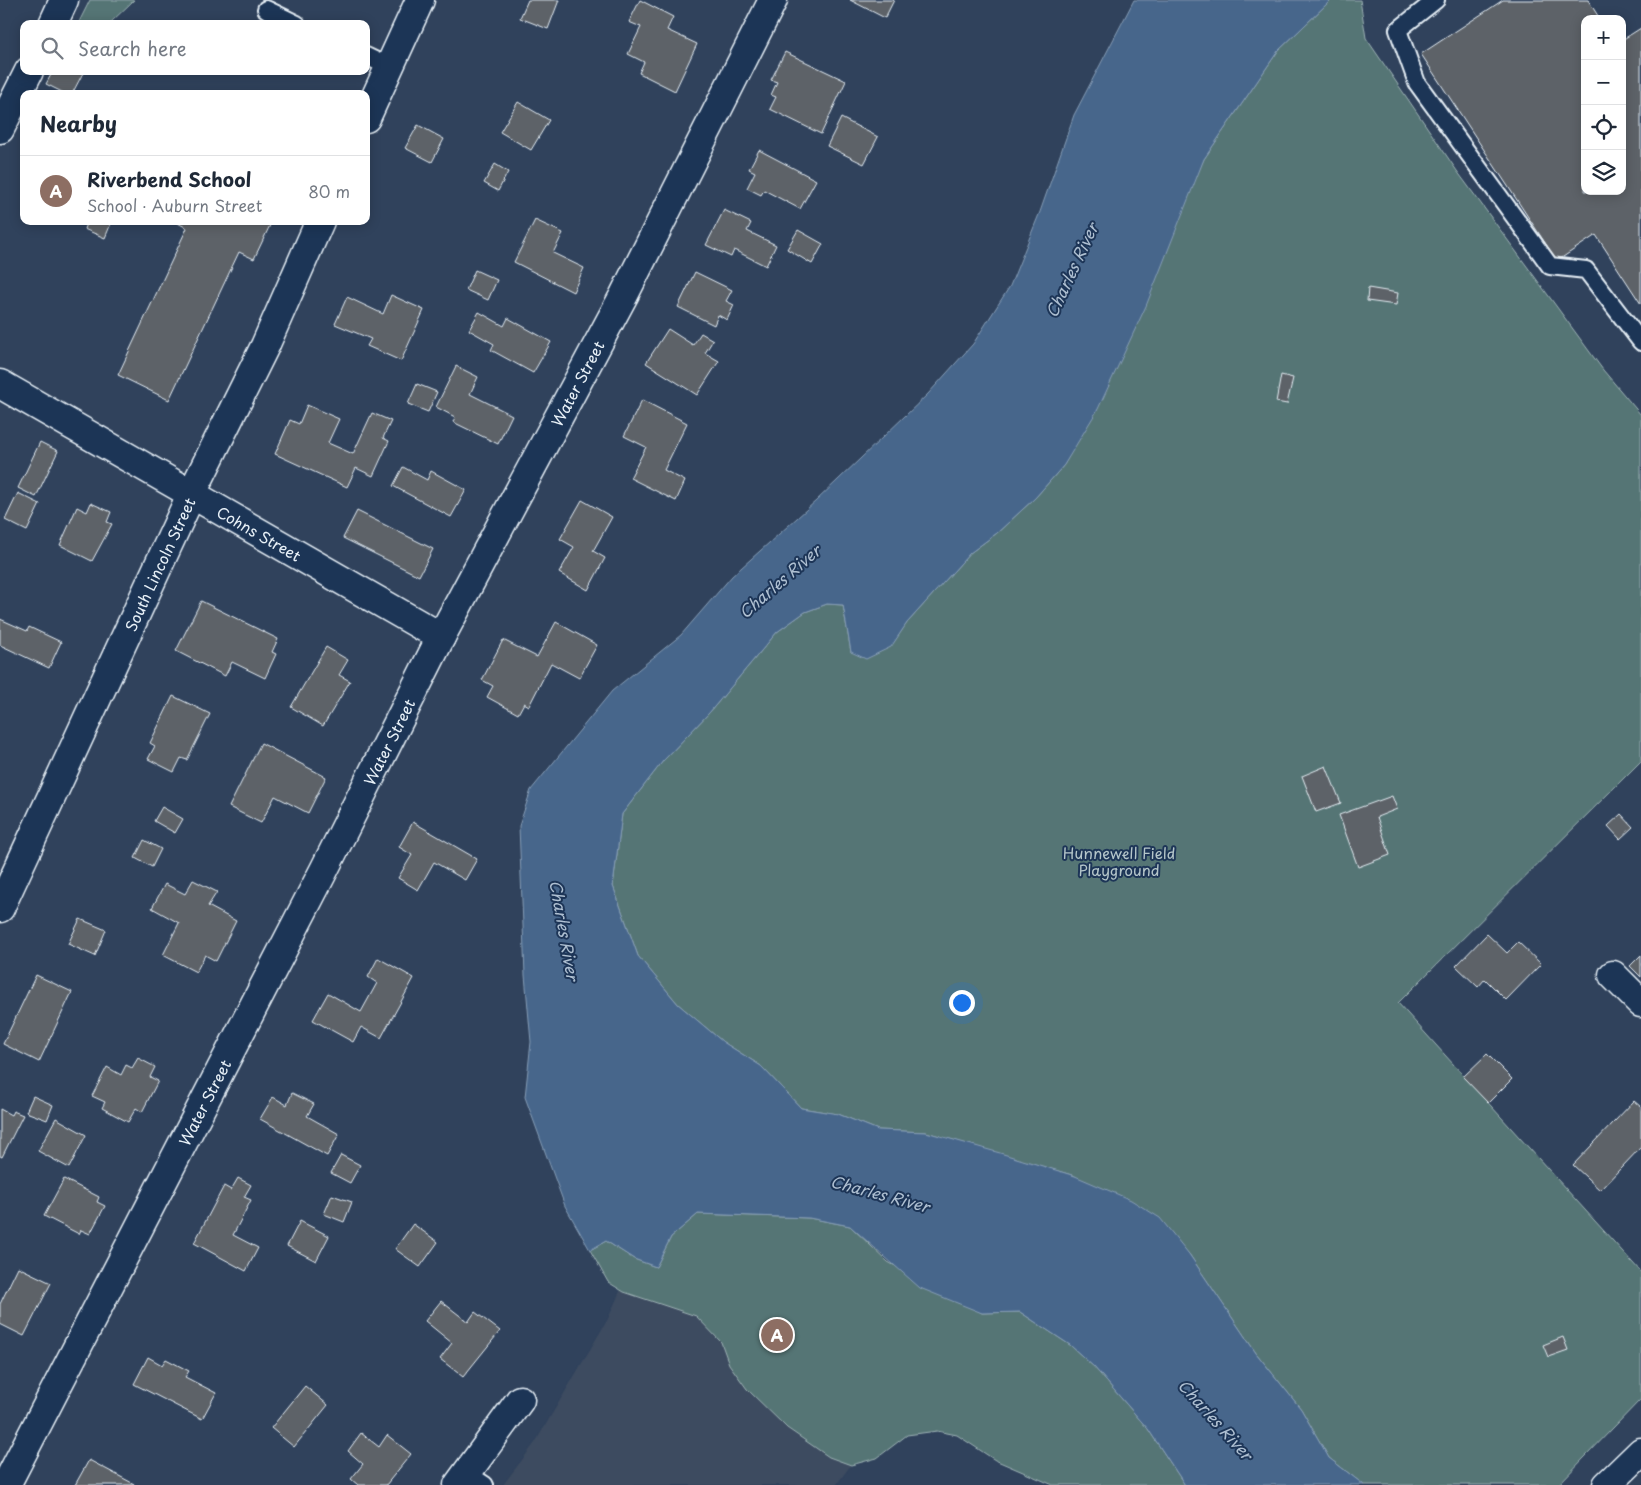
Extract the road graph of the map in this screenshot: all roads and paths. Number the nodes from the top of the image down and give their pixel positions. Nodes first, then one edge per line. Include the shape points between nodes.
1 (64, 0) edge
2 (420, 0) edge
3 (773, 0) edge
4 (1436, 0) edge
5 (266, 9) dead end
6 (55, 20) edge
7 (289, 20) edge
8 (378, 62) edge
9 (27, 75) edge
10 (370, 99) edge
11 (2, 125) edge
12 (318, 225) edge
13 (1641, 342) edge
14 (0, 384) edge
15 (192, 493) junction
16 (441, 637) junction
17 (0, 908) edge
18 (1613, 976) dead end
19 (1641, 1003) edge
20 (520, 1400) dead end
21 (1641, 1452) edge
22 (470, 1481) edge
23 (6, 1485) edge
24 (1607, 1485) edge

1 - 6 street
2 - 8 street
3 - 16 street, Water Street via 624,295
4 - 13 lane via 1398,30 1417,82 1550,266 1586,270
5 - 7 lane
8 - 10 street
9 - 11 street
12 - 15 street, South Lincoln Street via 265,346
14 - 15 street, Cohns Street
15 - 16 street, Cohns Street
15 - 17 street, South Lincoln Street
16 - 23 street, Water Street
18 - 19 street
20 - 22 street
21 - 24 street

